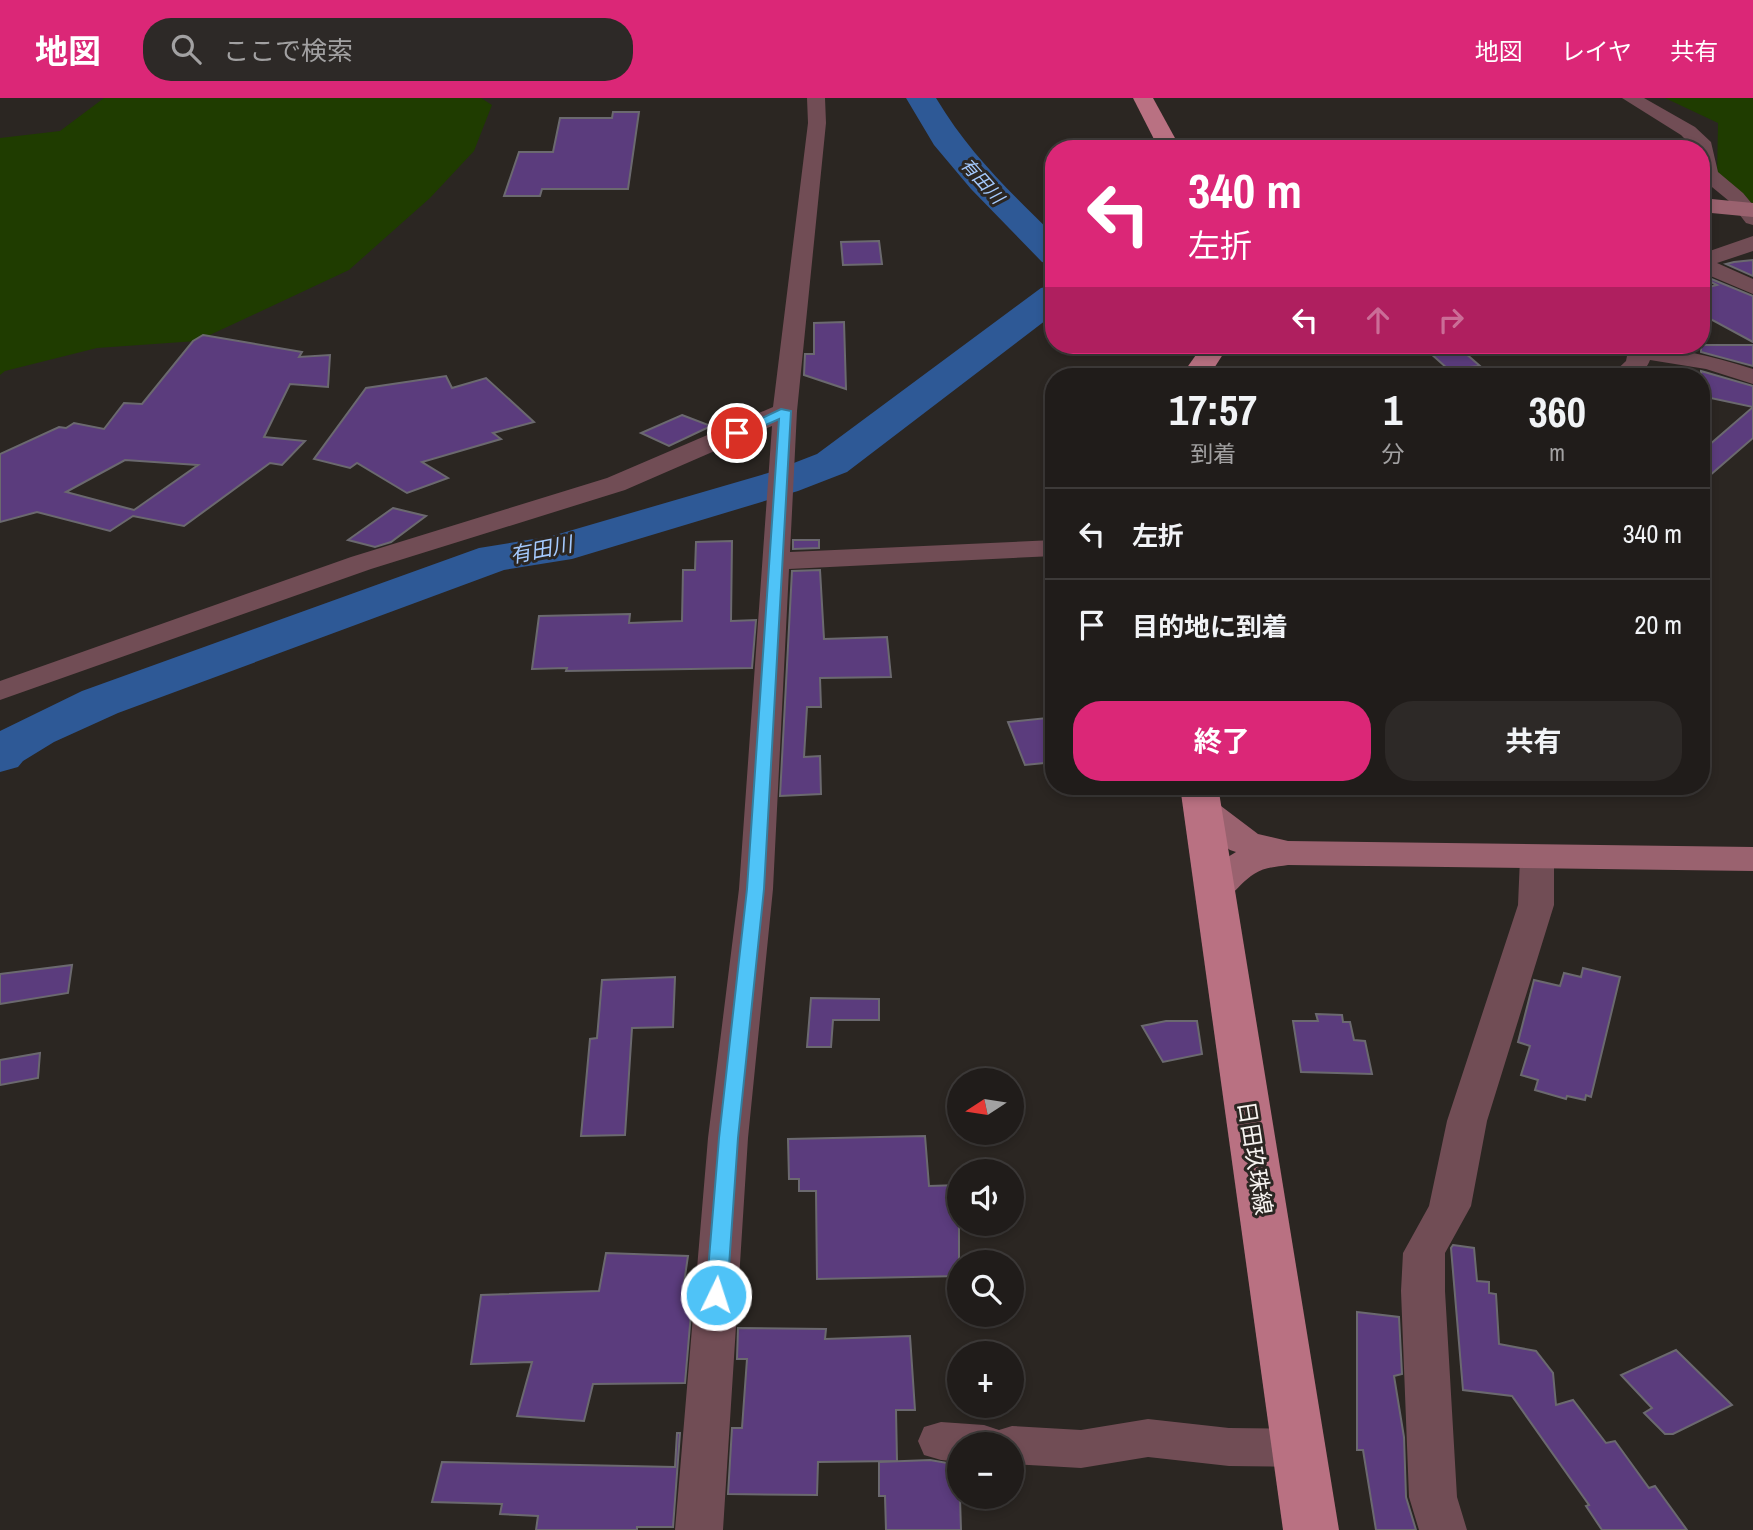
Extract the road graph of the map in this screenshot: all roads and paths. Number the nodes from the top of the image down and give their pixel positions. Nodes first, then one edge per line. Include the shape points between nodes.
1 (816, 98) edge
2 (1143, 98) edge
3 (1631, 98) edge
4 (1165, 140) edge
5 (1698, 140) edge
6 (1710, 176) edge
7 (1710, 206) edge
8 (1751, 213) edge
9 (1753, 242) edge
10 (1710, 260) edge
11 (1710, 267) edge
12 (1753, 287) edge
13 (1667, 354) edge
14 (1753, 377) edge
15 (785, 416) junction
16 (1045, 548) edge
17 (775, 561) junction
18 (0, 691) edge
19 (1201, 798) edge
20 (1288, 853) junction
21 (1537, 858) junction
22 (1753, 859) edge
23 (1215, 889) junction
24 (1024, 1446) edge
25 (1298, 1448) junction
26 (699, 1530) edge
27 (1311, 1530) edge
28 (1443, 1530) edge

1 - 15 street
2 - 4 main road
3 - 5 street
6 - 8 street
7 - 8 street
9 - 10 street
11 - 12 street
13 - 14 street
15 - 17 street
15 - 18 street via 616,484 362,563
16 - 17 street
17 - 26 street via 755,889 728,1138
19 - 20 street via 1244,842
19 - 23 main road, 日田玖珠線
20 - 21 street
20 - 23 street via 1250,858
21 - 22 street
21 - 28 street via 1536,905 1467,1121 1450,1206 1424,1253 1433,1497
23 - 25 main road, 日田玖珠線
24 - 25 street via 1081,1449 1148,1438 1229,1447
25 - 27 main road, 日田玖珠線

